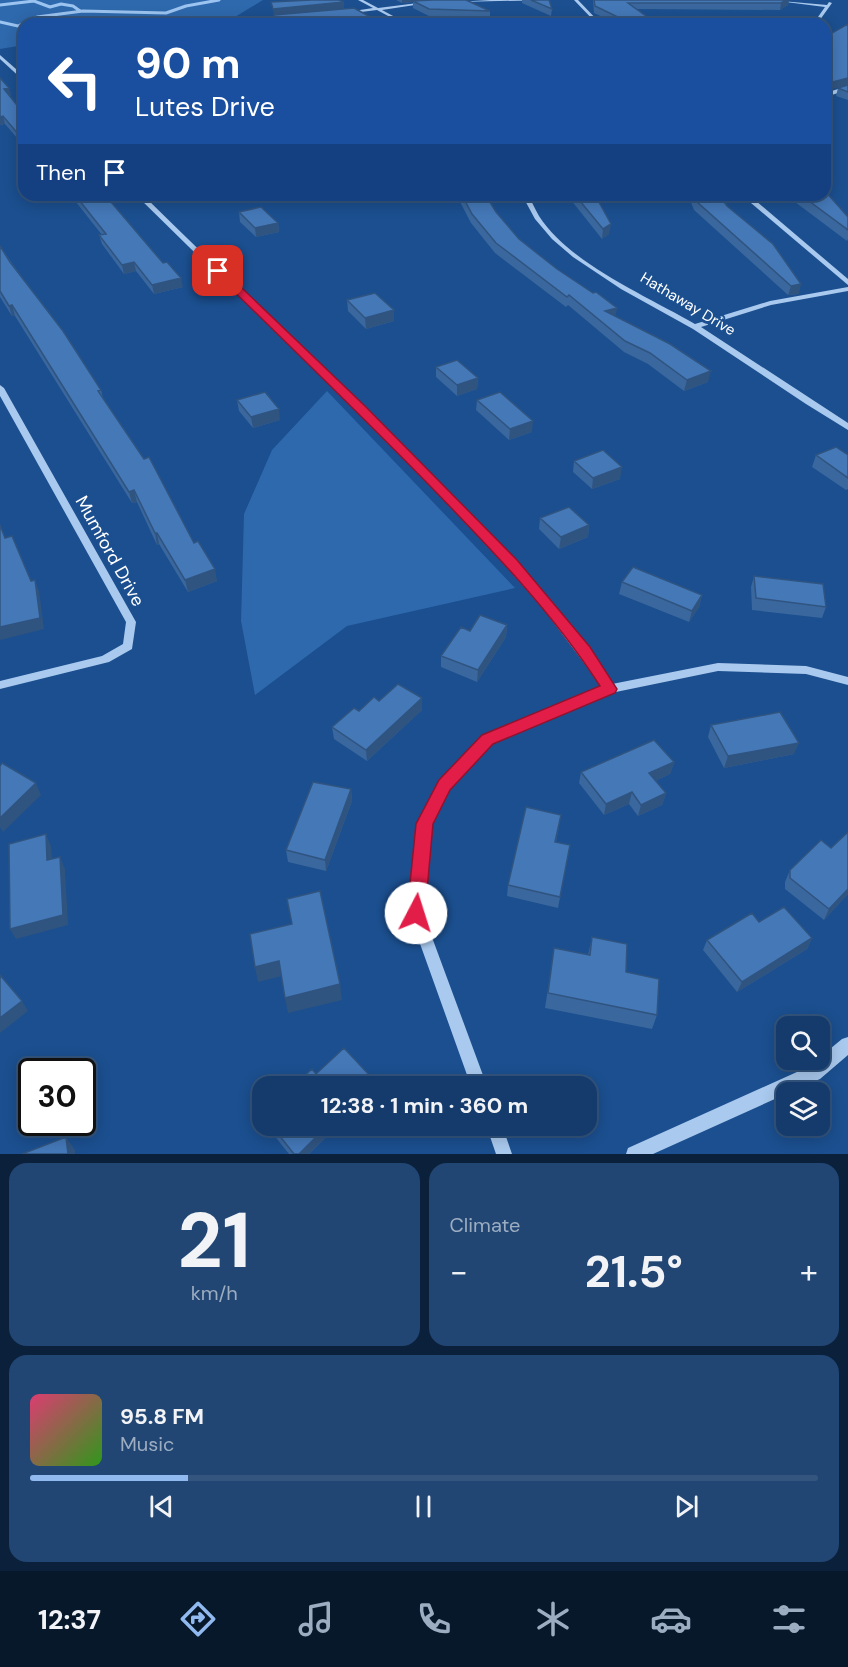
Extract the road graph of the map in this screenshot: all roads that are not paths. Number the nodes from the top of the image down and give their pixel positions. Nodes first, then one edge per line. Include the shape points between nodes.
1 (360, 0) edge
2 (549, 0) edge
3 (576, 0) edge
4 (772, 0) edge
5 (832, 0) edge
6 (449, 2) edge
7 (428, 3) edge
8 (828, 6) junction
9 (376, 9) junction
10 (340, 14) edge
11 (394, 18) edge
12 (592, 18) edge
13 (819, 18) edge
14 (0, 56) edge
15 (18, 73) edge
16 (848, 88) edge
17 (831, 93) edge
18 (146, 201) edge
19 (528, 201) edge
20 (752, 201) edge
21 (848, 283) edge
22 (848, 289) edge
23 (694, 327) junction
24 (0, 389) edge
25 (848, 427) edge
26 (848, 681) edge
27 (0, 684) edge
28 (609, 689) junction
29 (848, 1046) edge
30 (475, 1076) edge
31 (498, 1136) edge
32 (504, 1154) edge
33 (634, 1154) edge

1 - 9 street
2 - 6 street
3 - 12 street
4 - 8 street
5 - 8 street
7 - 9 street
8 - 13 street
9 - 10 street
9 - 11 street
14 - 15 street
16 - 17 street
18 - 28 street via 361,409 512,563 585,651
19 - 23 street, Hathaway Drive via 539,220 576,256
20 - 21 street
22 - 23 street via 770,303
23 - 25 street, Hathaway Drive
24 - 27 street, Mumford Drive via 131,622 128,646 105,659
26 - 28 street via 806,670 718,667
28 - 30 street via 488,740 444,785 424,824 416,913
29 - 33 street via 814,1073
31 - 32 street

